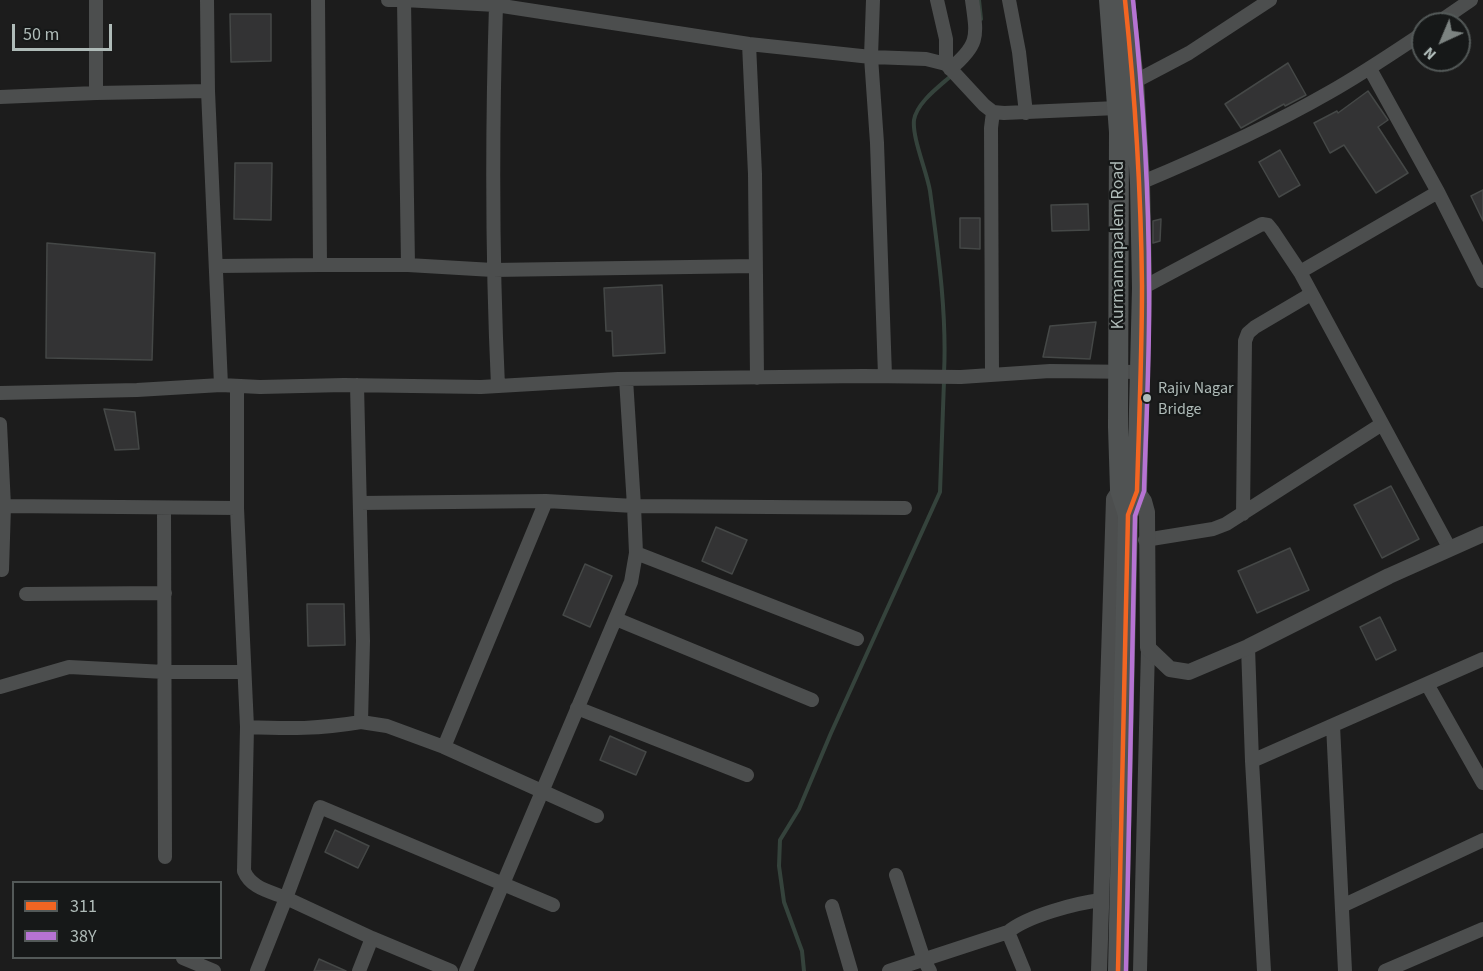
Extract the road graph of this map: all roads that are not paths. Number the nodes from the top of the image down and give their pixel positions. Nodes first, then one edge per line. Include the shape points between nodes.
1 (96, 0) edge
2 (207, 0) edge
3 (318, 0) edge
4 (388, 0) edge
5 (404, 0) edge
6 (873, 0) edge
7 (937, 0) edge
8 (972, 0) edge
9 (1009, 0) edge
10 (1109, 0) edge
11 (1125, 0) edge
12 (1270, 0) edge
13 (1471, 0) edge
14 (496, 3) edge
15 (1454, 12) edge
16 (1411, 41) edge
17 (749, 44) junction
18 (871, 57) junction
19 (1370, 69) junction
20 (952, 70) junction
21 (1134, 82) junction
22 (208, 91) junction
23 (96, 93) junction
24 (0, 97) edge
25 (1117, 108) junction
26 (993, 112) junction
27 (1026, 113) junction
28 (1140, 183) junction
29 (1438, 192) junction
30 (320, 265) junction
31 (408, 265) junction
32 (217, 266) junction
33 (755, 266) junction
34 (493, 270) junction
35 (1300, 272) junction
36 (1483, 281) edge
37 (1142, 288) junction
38 (1311, 294) junction
39 (1118, 371) junction
40 (1140, 372) junction
41 (992, 374) junction
42 (885, 376) junction
43 (757, 378) junction
44 (626, 379) junction
45 (221, 385) junction
46 (357, 385) junction
47 (498, 386) junction
48 (237, 387) junction
49 (0, 393) edge
50 (0, 424) edge
51 (1382, 424) junction
52 (1, 488) edge
53 (1129, 490) junction
54 (546, 501) junction
55 (360, 502) junction
56 (4, 506) junction
57 (634, 506) junction
58 (164, 508) junction
59 (237, 508) junction
60 (905, 508) dead end
61 (1243, 514) junction
62 (1483, 534) edge
63 (1145, 540) junction
64 (1450, 549) junction
65 (636, 553) junction
66 (2, 570) dead end
67 (165, 593) junction
68 (26, 594) dead end
69 (616, 619) junction
70 (857, 639) dead end
71 (1248, 647) junction
72 (1148, 648) junction
73 (1483, 659) edge
74 (165, 672) junction
75 (244, 672) junction
76 (1427, 684) junction
77 (0, 687) edge
78 (812, 700) dead end
79 (577, 708) junction
80 (362, 722) junction
81 (1333, 725) junction
82 (247, 727) junction
83 (444, 747) junction
84 (1252, 761) junction
85 (747, 775) dead end
86 (1483, 783) edge
87 (541, 792) junction
88 (597, 816) dead end
89 (1483, 840) edge
90 (165, 857) dead end
91 (896, 875) dead end
92 (502, 884) junction
93 (286, 898) junction
94 (1101, 900) junction
95 (553, 905) dead end
96 (832, 906) dead end
97 (1342, 906) junction
98 (1483, 929) edge
99 (1008, 932) junction
100 (372, 938) junction
101 (187, 959) edge
102 (927, 965) edge
103 (214, 971) edge
104 (257, 971) edge
105 (359, 971) edge
106 (451, 971) edge
107 (466, 971) edge
108 (851, 971) edge
109 (889, 971) edge
110 (1024, 971) edge
111 (1099, 971) edge
112 (1118, 971) edge
113 (1140, 971) edge
114 (1264, 971) edge
115 (1345, 971) edge
116 (1385, 971) edge

1 - 23 street
2 - 22 street
3 - 30 street
4 - 5 street
5 - 14 street
5 - 31 street
6 - 18 street
7 - 20 street
8 - 20 street via 976,26 973,47
9 - 27 street
10 - 25 main road, Kurmannapalem Road
11 - 21 main road, Kurmannapalem Road
12 - 21 street via 1188,53
13 - 15 street
14 - 17 street
14 - 34 street
16 - 19 street
17 - 18 street
17 - 33 street
18 - 20 street via 926,58
18 - 42 street
19 - 28 street via 1221,149
19 - 29 street
20 - 26 street
21 - 28 main road, Kurmannapalem Road
22 - 23 street
22 - 32 street
23 - 24 street
25 - 27 street
25 - 39 main road, Kurmannapalem Road
26 - 27 street
26 - 41 street
28 - 37 main road, Kurmannapalem Road
29 - 35 street
29 - 36 street
30 - 31 street
30 - 32 street
31 - 34 street
32 - 45 street
33 - 34 street
33 - 43 street
34 - 47 street
35 - 37 street via 1272,230 1262,224
35 - 38 street
37 - 40 main road, Kurmannapalem Road
38 - 51 street
38 - 61 street via 1255,327 1245,341
39 - 40 street
39 - 41 street
39 - 53 main road, Kurmannapalem Road
40 - 53 main road, Kurmannapalem Road
41 - 42 street
42 - 43 street
43 - 44 street
44 - 47 street
44 - 57 street
45 - 48 street
45 - 49 street
46 - 47 street
46 - 48 street
46 - 55 street
48 - 59 street
50 - 52 street
51 - 61 street
51 - 64 street
52 - 56 street
53 - 63 street via 1144,501
53 - 94 street via 1114,499
53 - 112 main road
54 - 55 street
54 - 57 street
54 - 83 street
55 - 80 street
56 - 58 street
56 - 66 street
57 - 60 street
57 - 65 street
58 - 59 street
58 - 67 street
59 - 75 street
61 - 63 street via 1213,529
62 - 64 street
63 - 72 street
64 - 71 street
65 - 69 street
65 - 70 street
67 - 68 street
67 - 74 street
69 - 78 street
69 - 79 street
71 - 72 street via 1189,672 1170,669
71 - 84 street
72 - 113 street
73 - 76 street
74 - 75 street
74 - 77 street via 69,667
74 - 90 street
75 - 82 street
76 - 81 street
76 - 86 street
79 - 85 street
79 - 87 street
80 - 82 street via 321,729
80 - 83 street via 387,726
81 - 84 street
81 - 97 street
82 - 93 street via 244,871 254,885
83 - 87 street
84 - 114 street
87 - 88 street
87 - 92 street
89 - 97 street
91 - 102 street
92 - 93 street via 320,807
92 - 95 street
92 - 107 street
93 - 100 street
93 - 104 street
94 - 99 street via 1063,908
94 - 111 street
96 - 108 street
97 - 115 street
98 - 116 street
99 - 102 street
99 - 110 street
100 - 105 street
100 - 106 street
101 - 103 street
102 - 109 street

